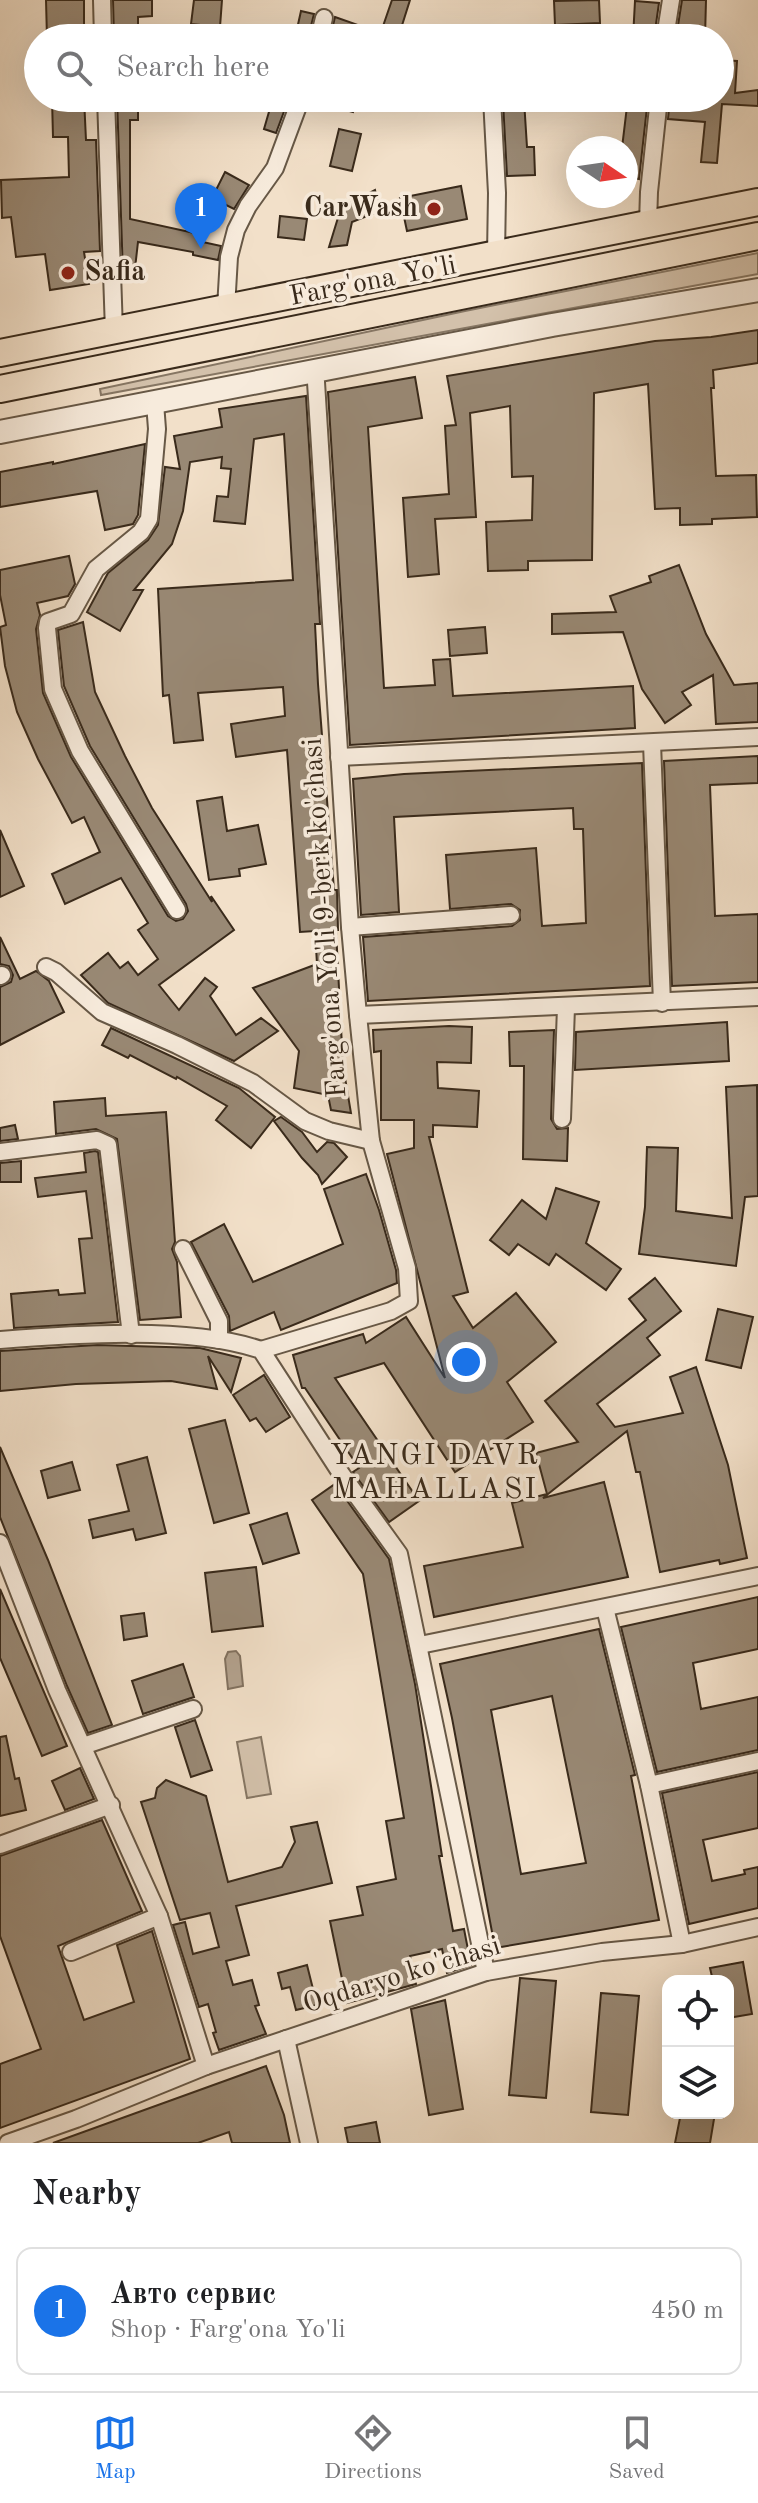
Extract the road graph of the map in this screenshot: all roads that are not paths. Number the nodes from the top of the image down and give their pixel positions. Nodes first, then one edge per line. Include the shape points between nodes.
1 (102, 0) edge
2 (671, 0) edge
3 (324, 18) dead end
4 (103, 24) edge
5 (322, 24) edge
6 (667, 24) edge
7 (106, 112) edge
8 (296, 112) edge
9 (493, 112) edge
10 (658, 112) edge
11 (758, 202) edge
12 (648, 224) junction
13 (758, 236) edge
14 (496, 255) junction
15 (758, 290) edge
16 (226, 308) junction
17 (114, 331) junction
18 (0, 353) edge
19 (313, 370) junction
20 (0, 389) edge
21 (155, 403) junction
22 (0, 432) edge
23 (758, 737) edge
24 (652, 743) junction
25 (339, 757) junction
26 (177, 910) dead end
27 (511, 915) dead end
28 (350, 927) junction
29 (46, 967) dead end
30 (758, 997) edge
31 (662, 1003) junction
32 (566, 1007) junction
33 (358, 1015) junction
34 (562, 1119) dead end
35 (371, 1141) junction
36 (0, 1152) edge
37 (183, 1249) dead end
38 (131, 1335) junction
39 (0, 1340) edge
40 (219, 1340) junction
41 (261, 1350) junction
42 (0, 1543) edge
43 (758, 1576) edge
44 (605, 1608) junction
45 (420, 1645) junction
46 (193, 1709) dead end
47 (83, 1746) junction
48 (758, 1761) edge
49 (649, 1785) junction
50 (111, 1805) junction
51 (0, 1845) edge
52 (159, 1916) junction
53 (758, 1927) edge
54 (682, 1944) junction
55 (71, 1952) dead end
56 (486, 1972) junction
57 (286, 2039) junction
58 (206, 2066) junction
59 (8, 2143) edge
60 (309, 2143) edge

1 - 4 street
2 - 6 street
3 - 5 street
7 - 17 street
8 - 16 street via 275,168 236,230
9 - 14 street
10 - 12 street
11 - 12 main road, Farg'ona Yo'li
12 - 14 main road, Farg'ona Yo'li
13 - 20 main road, Farg'ona Yo'li
14 - 16 main road, Farg'ona Yo'li
15 - 19 street
16 - 17 main road, Farg'ona Yo'li
17 - 18 main road, Farg'ona Yo'li
19 - 21 street
19 - 25 street, Farg'ona Yo'li 9-berk ko'chasi
21 - 22 street
21 - 26 street via 149,519 96,569 71,614 52,618 47,628 53,689 80,751
23 - 24 street
24 - 25 street
24 - 31 street
25 - 28 street, Farg'ona Yo'li 9-berk ko'chasi
27 - 28 street
28 - 33 street, Farg'ona Yo'li 9-berk ko'chasi
29 - 35 street via 102,1012 253,1083 305,1121
30 - 31 street
31 - 32 street
32 - 33 street
32 - 34 street
33 - 35 street, Farg'ona Yo'li 9-berk ko'chasi
35 - 41 street, Farg'ona Yo'li 9-berk ko'chasi via 407,1268 409,1301
36 - 38 street via 97,1140 108,1145
37 - 40 street via 219,1321
38 - 39 street
38 - 40 street
40 - 41 street
41 - 45 street via 399,1554
42 - 47 street
43 - 44 street
44 - 45 street
44 - 49 street
45 - 56 street
46 - 47 street
47 - 50 street
48 - 49 street
49 - 54 street
50 - 51 street
50 - 52 street
52 - 55 street
52 - 58 street
53 - 54 street, Oqdaryo ko'chasi
54 - 56 street, Oqdaryo ko'chasi
56 - 57 street, Oqdaryo ko'chasi
57 - 58 street, Oqdaryo ko'chasi
57 - 60 street
58 - 59 street, Oqdaryo ko'chasi

